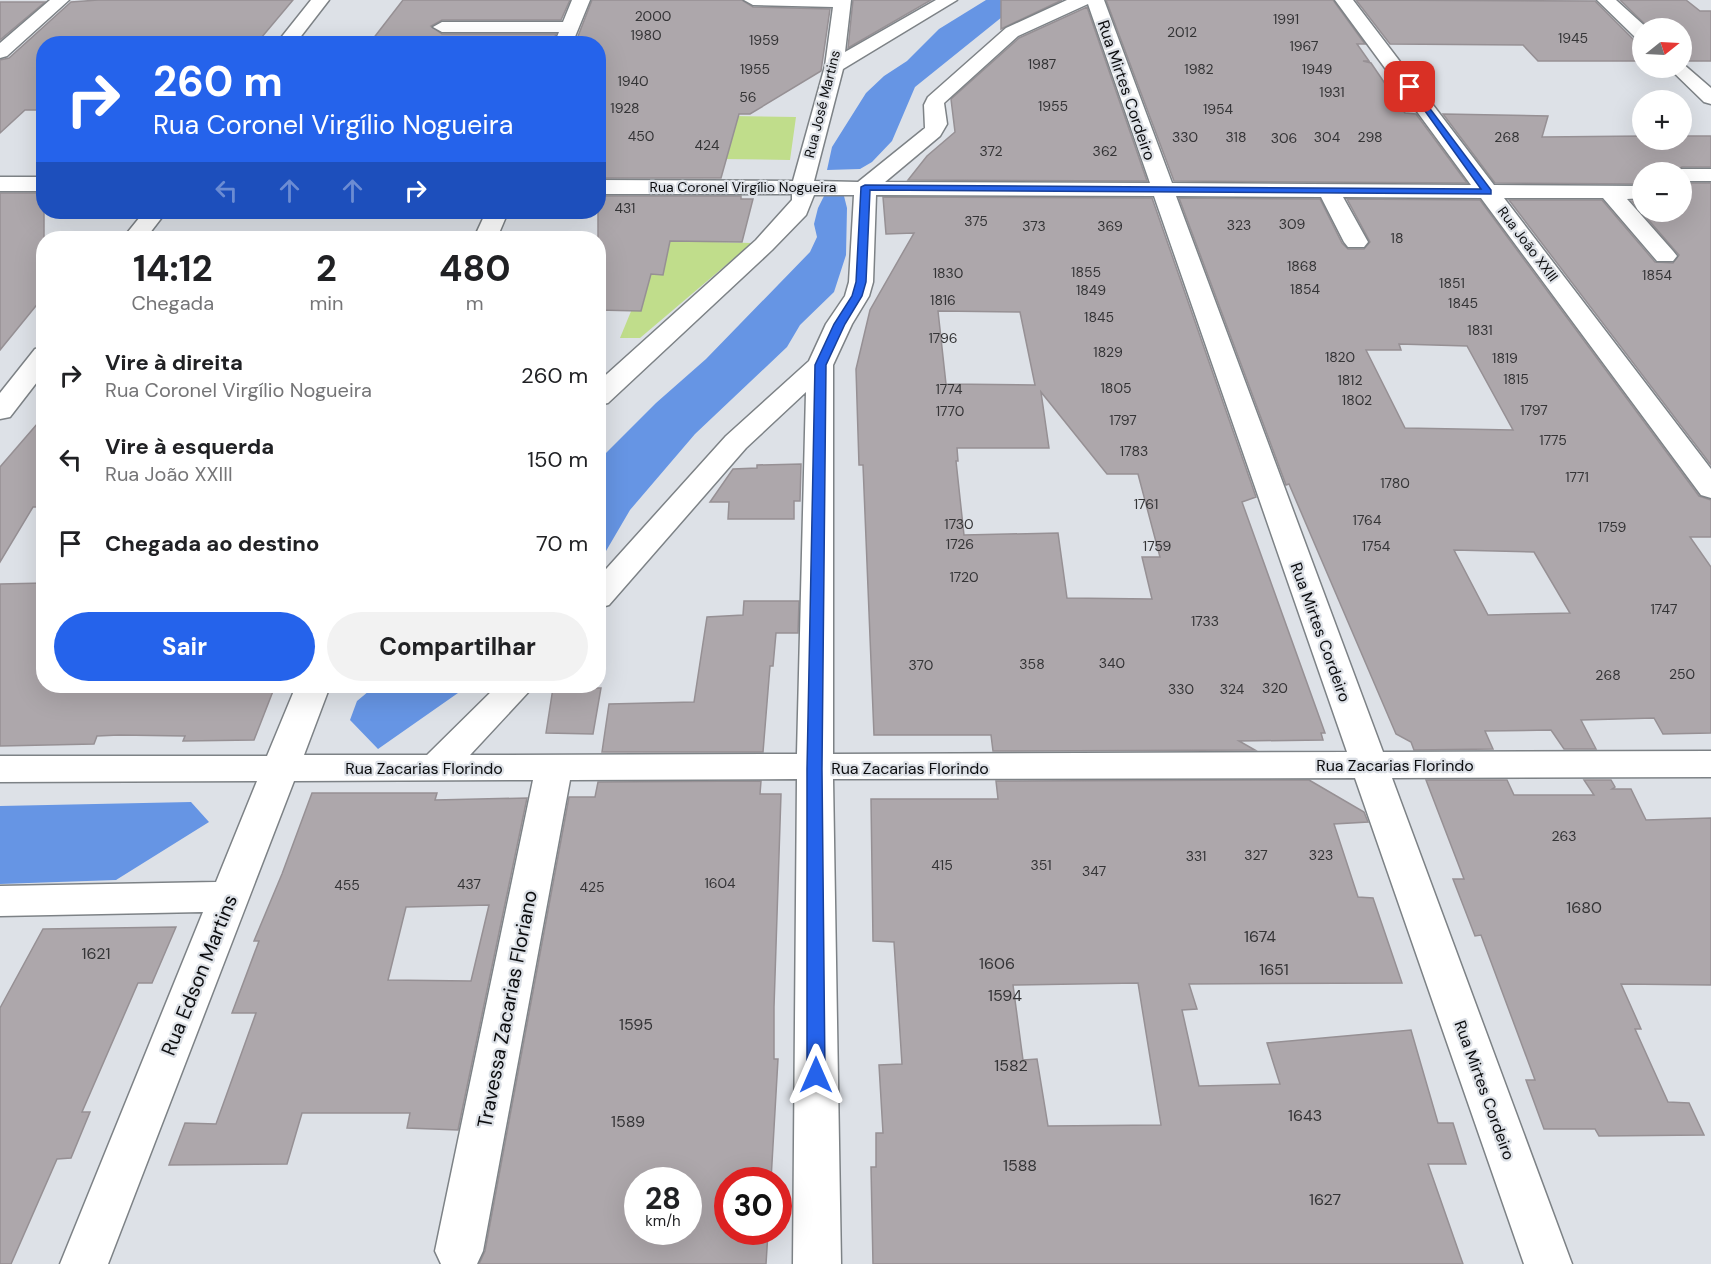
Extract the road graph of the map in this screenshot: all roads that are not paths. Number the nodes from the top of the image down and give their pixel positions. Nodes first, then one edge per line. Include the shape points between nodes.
1 (60, 0) edge
2 (320, 0) edge
3 (581, 0) edge
4 (753, 0) edge
5 (948, 0) edge
6 (1083, 0) edge
7 (1095, 0) edge
8 (1344, 0) edge
9 (1606, 0) edge
10 (842, 1) edge
11 (1632, 25) edge
12 (442, 27) dead end
13 (567, 35) edge
14 (291, 36) edge
15 (0, 52) edge
16 (834, 66) junction
17 (1689, 78) edge
18 (1711, 98) edge
19 (0, 170) edge
20 (36, 170) edge
21 (606, 171) edge
22 (886, 173) junction
23 (1692, 175) edge
24 (1711, 175) edge
25 (1632, 176) edge
26 (804, 181) junction
27 (1159, 181) junction
28 (1482, 183) junction
29 (0, 184) edge
30 (36, 184) edge
31 (606, 187) edge
32 (865, 187) junction
33 (1328, 190) junction
34 (1608, 192) junction
35 (1632, 192) edge
36 (1692, 192) edge
37 (1711, 192) edge
38 (149, 219) edge
39 (140, 231) edge
40 (1356, 242) dead end
41 (1665, 256) dead end
42 (36, 365) edge
43 (820, 365) junction
44 (606, 390) edge
45 (0, 411) edge
46 (1711, 489) edge
47 (606, 589) edge
48 (311, 693) edge
49 (510, 693) edge
50 (1711, 764) edge
51 (1368, 765) junction
52 (436, 768) junction
53 (554, 768) junction
54 (0, 769) edge
55 (282, 769) junction
56 (815, 769) junction
57 (230, 897) junction
58 (0, 901) edge
59 (459, 1251) dead end
60 (84, 1264) edge
61 (817, 1264) edge
62 (1548, 1264) edge

1 - 15 street
2 - 14 street
3 - 13 street
4 - 10 street
5 - 16 street
6 - 22 street via 1012,32 935,101 936,129
7 - 27 street, Rua Mirtes Cordeiro
8 - 28 street, Rua João XXIII
9 - 11 street
10 - 16 street, Rua José Martins
12 - 13 street
16 - 26 street, Rua José Martins
17 - 18 street
19 - 20 street
21 - 26 street, Rua Coronel Virgílio Nogueira
22 - 26 street, Rua Coronel Virgílio Nogueira
22 - 27 street, Rua Coronel Virgílio Nogueira
22 - 32 street
23 - 24 street
25 - 28 street, Rua Coronel Virgílio Nogueira
26 - 31 street, Rua Coronel Virgílio Nogueira
26 - 32 street, Rua Coronel Virgílio Nogueira
26 - 44 street, Rua José Martins via 798,210
27 - 28 street, Rua Coronel Virgílio Nogueira
27 - 32 street, Rua Coronel Virgílio Nogueira
27 - 33 street, Rua Coronel Virgílio Nogueira
27 - 51 street, Rua Mirtes Cordeiro
28 - 33 street, Rua Coronel Virgílio Nogueira
28 - 34 street, Rua Coronel Virgílio Nogueira
28 - 46 street, Rua João XXIII
29 - 30 street
32 - 43 street via 861,282
33 - 40 street
34 - 35 street, Rua Coronel Virgílio Nogueira
34 - 41 street
36 - 37 street
38 - 39 street
42 - 45 street
43 - 47 street via 736,442
43 - 56 street
48 - 55 street, Rua Edson Martins
49 - 52 street
50 - 51 street, Rua Zacarias Florindo
51 - 56 street, Rua Zacarias Florindo
51 - 62 street, Rua Mirtes Cordeiro
52 - 53 street, Rua Zacarias Florindo
52 - 55 street, Rua Zacarias Florindo
53 - 56 street, Rua Zacarias Florindo
53 - 59 street, Travessa Zacarias Floriano
54 - 55 street, Rua Zacarias Florindo
55 - 57 street, Rua Edson Martins
56 - 61 street
57 - 58 street
57 - 60 street, Rua Edson Martins

